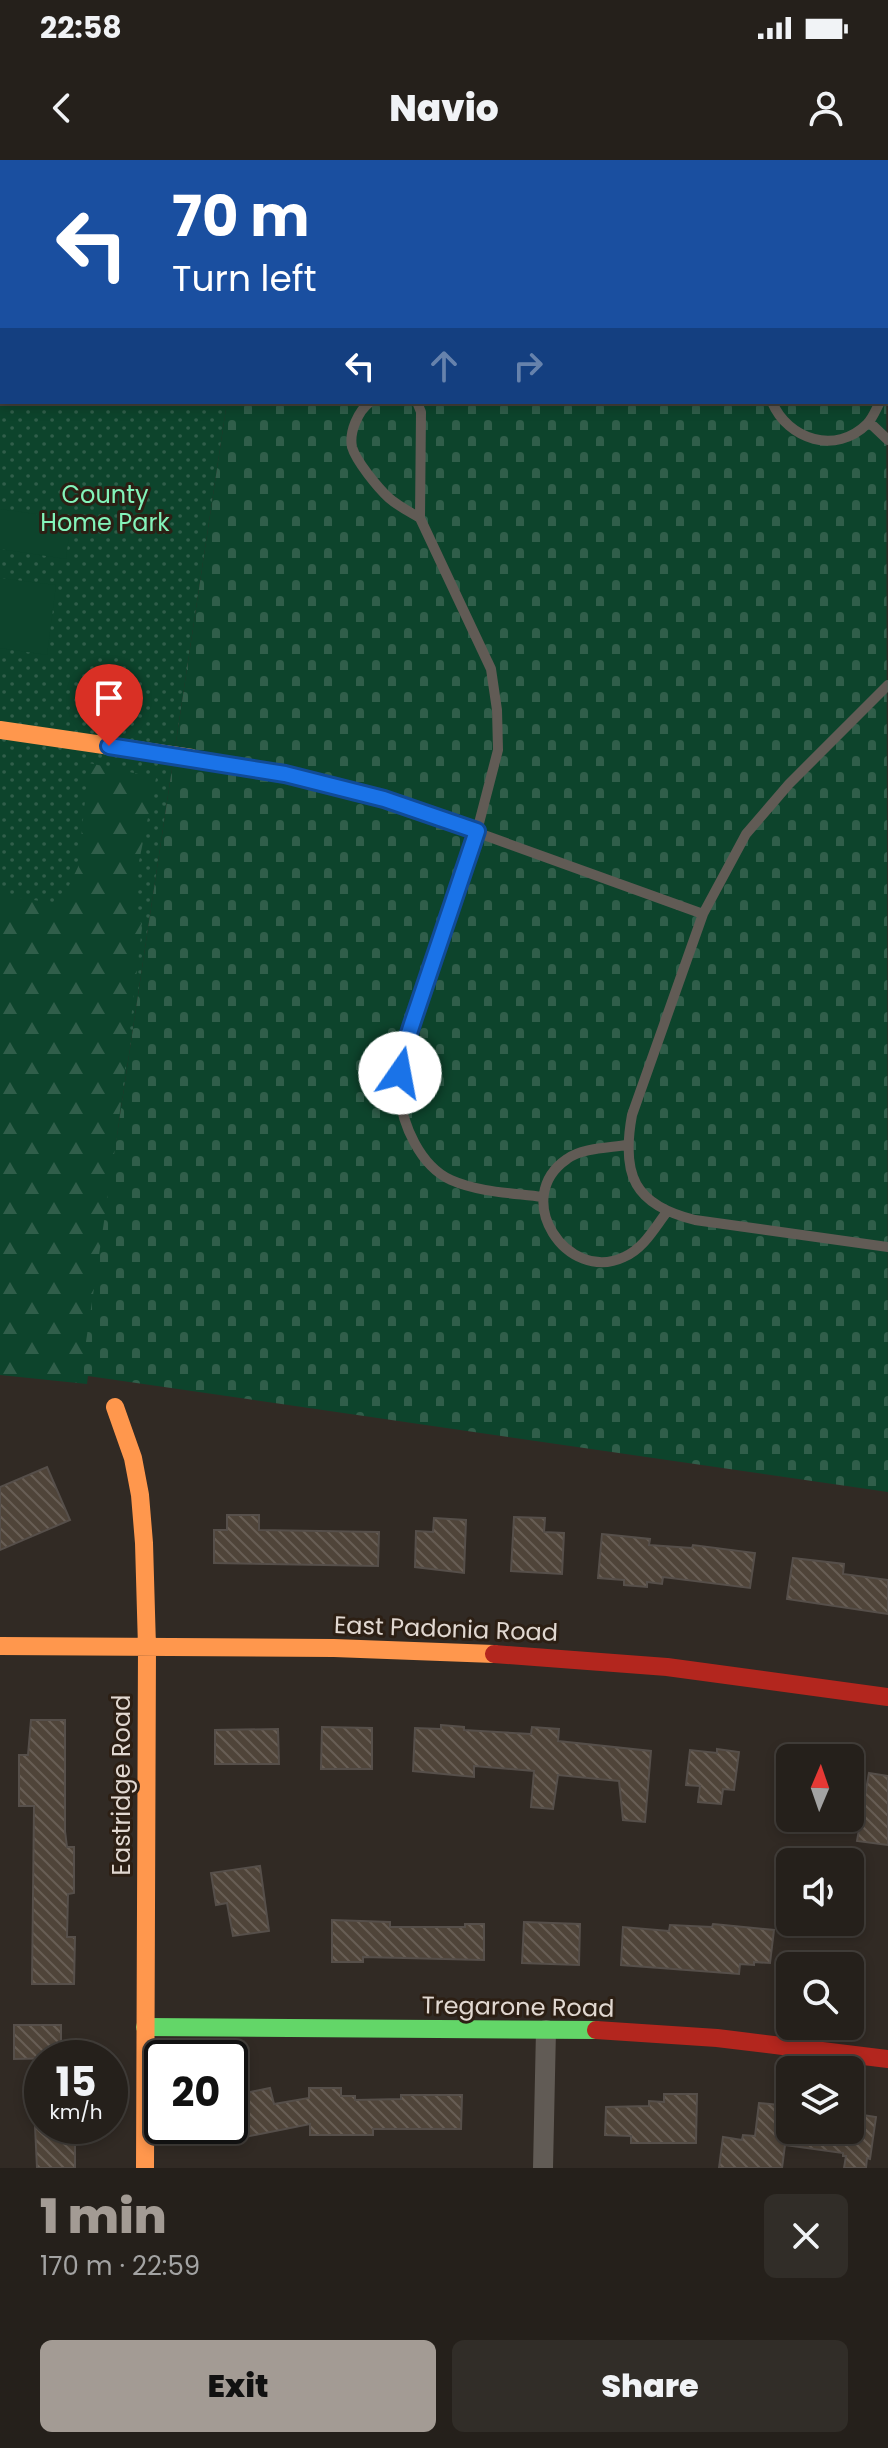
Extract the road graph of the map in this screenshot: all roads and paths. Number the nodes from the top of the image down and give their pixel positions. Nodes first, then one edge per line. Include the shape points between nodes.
1 (365, 404) edge
2 (418, 404) edge
3 (773, 404) edge
4 (879, 404) edge
5 (869, 422) junction
6 (888, 440) edge
7 (420, 518) junction
8 (888, 685) edge
9 (0, 730) edge
10 (192, 758) joint
11 (477, 831) junction
12 (703, 914) junction
13 (627, 1145) junction
14 (542, 1197) junction
15 (666, 1213) junction
16 (888, 1247) edge
17 (115, 1407) dead end
18 (0, 1646) edge
19 (147, 1647) junction
20 (888, 1697) edge
21 (145, 2027) junction
22 (546, 2030) junction
23 (888, 2059) edge
24 (145, 2168) edge
25 (543, 2168) edge

1 - 7 lane via 354,424 352,446 389,498
2 - 7 lane
3 - 5 lane via 787,425 816,440 852,435
4 - 5 lane
5 - 6 lane
7 - 11 lane via 491,669 498,750
8 - 12 lane via 746,834
9 - 10 street
10 - 11 lane via 384,799
11 - 12 lane
11 - 14 lane via 402,1055 403,1114 429,1163 449,1179
12 - 13 lane via 632,1115
13 - 14 lane via 568,1158 551,1175
13 - 15 lane via 628,1167 641,1193
14 - 15 lane via 546,1223 557,1240 595,1262 623,1258 643,1244
15 - 16 lane
17 - 19 street, Eastridge Road via 140,1495
18 - 19 street, East Padonia Road
19 - 20 street, East Padonia Road via 537,1656 692,1669
19 - 21 street, Eastridge Road
21 - 22 street, Tregarone Road
21 - 24 street, Eastridge Road
22 - 23 street, Tregarone Road via 661,2033
22 - 25 street

